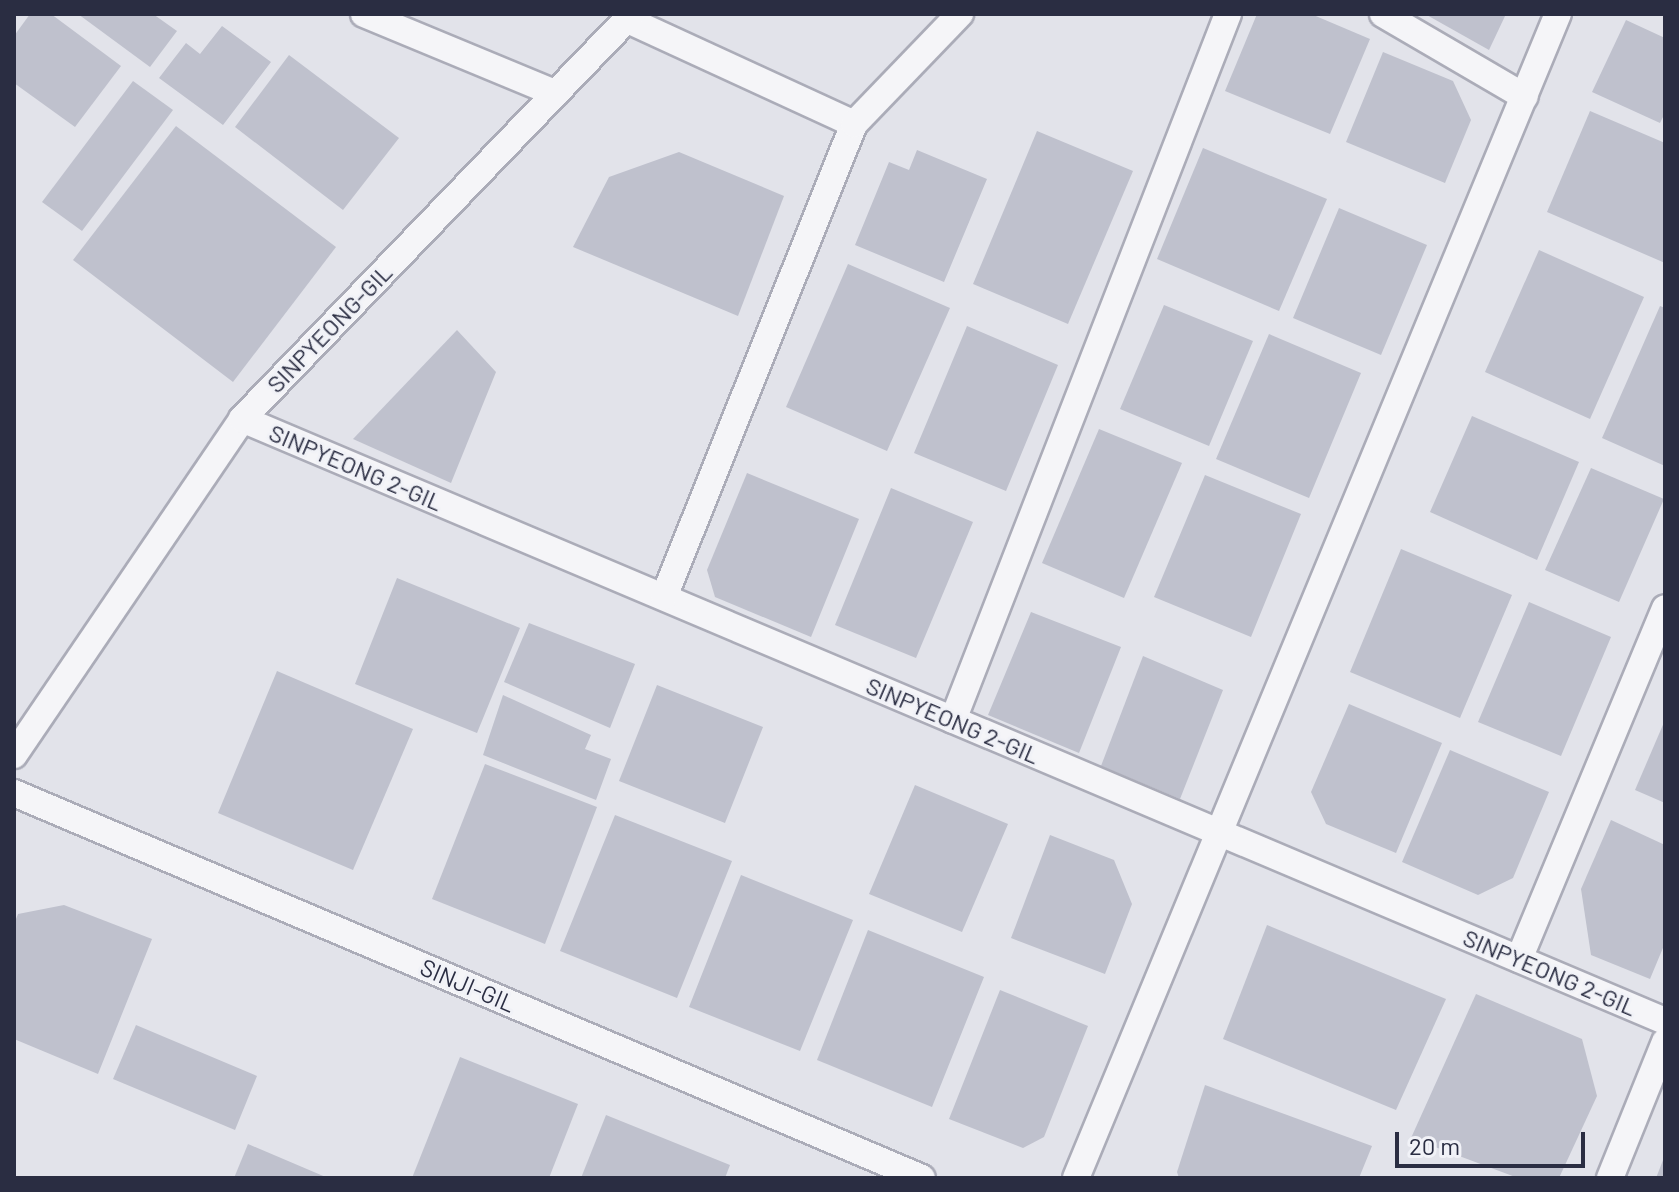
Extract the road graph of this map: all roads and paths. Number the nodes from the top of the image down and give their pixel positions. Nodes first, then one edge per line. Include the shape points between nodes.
1 (364, 14) edge
2 (960, 14) edge
3 (1228, 14) edge
4 (1383, 14) edge
5 (1558, 14) edge
6 (629, 17) edge
7 (555, 93) junction
8 (1525, 97) junction
9 (854, 124) junction
10 (242, 419) junction
11 (664, 597) junction
12 (1665, 608) edge
13 (953, 720) junction
14 (14, 755) edge
15 (14, 793) edge
16 (1218, 832) junction
17 (1519, 959) junction
18 (1665, 1021) edge
19 (1665, 1042) edge
20 (922, 1178) edge
21 (1076, 1178) edge
22 (1610, 1178) edge

1 - 7 lane
2 - 9 lane
3 - 13 lane
4 - 8 lane
5 - 8 lane
6 - 7 lane, SINPYEONG-GIL
6 - 9 lane
7 - 10 lane, SINPYEONG-GIL
8 - 16 lane
9 - 11 lane
10 - 11 lane, SINPYEONG 2-GIL
10 - 14 lane, SINPYEONG-GIL
11 - 13 lane, SINPYEONG 2-GIL
12 - 17 lane
13 - 16 lane, SINPYEONG 2-GIL
15 - 20 lane, SINJI-GIL
16 - 17 lane, SINPYEONG 2-GIL
16 - 21 lane
17 - 18 lane, SINPYEONG 2-GIL
19 - 22 lane

